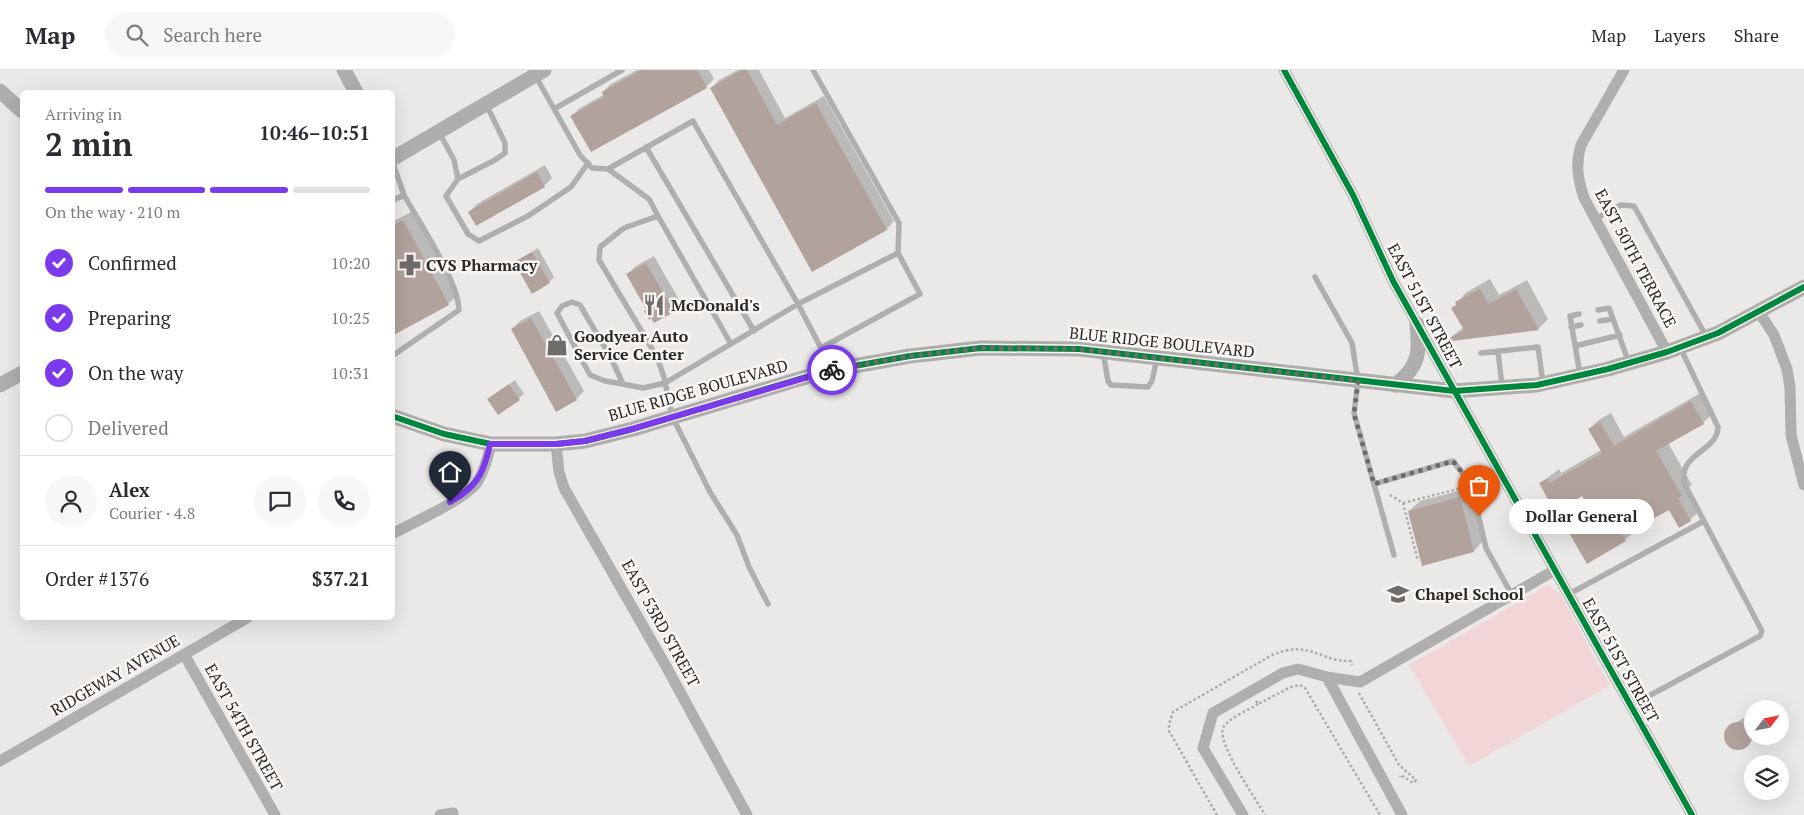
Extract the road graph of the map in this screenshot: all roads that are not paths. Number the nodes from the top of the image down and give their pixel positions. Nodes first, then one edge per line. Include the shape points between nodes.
1 (344, 70) edge
2 (622, 70) edge
3 (813, 70) edge
4 (1284, 70) edge
5 (1624, 70) edge
6 (539, 73) edge
7 (0, 90) edge
8 (355, 90) edge
9 (486, 104) junction
10 (20, 109) edge
11 (554, 109) junction
12 (439, 132) junction
13 (646, 147) junction
14 (395, 158) edge
15 (588, 163) junction
16 (395, 169) edge
17 (608, 169) junction
18 (458, 179) junction
19 (404, 195) junction
20 (395, 200) edge
21 (658, 216) junction
22 (1595, 219) junction
23 (898, 253) junction
24 (1315, 278) dead end
25 (1804, 287) edge
26 (798, 304) junction
27 (1598, 310) dead end
28 (1759, 312) junction
29 (1579, 314) dead end
30 (1613, 319) junction
31 (1600, 321) dead end
32 (1417, 324) junction
33 (1581, 325) dead end
34 (1571, 327) junction
35 (754, 331) junction
36 (1620, 335) junction
37 (1706, 338) junction
38 (731, 344) junction
39 (1575, 346) junction
40 (821, 348) junction
41 (1674, 350) junction
42 (1498, 351) junction
43 (1103, 352) junction
44 (1481, 353) dead end
45 (395, 354) edge
46 (1158, 358) junction
47 (1629, 363) junction
48 (832, 370) junction
49 (20, 373) edge
50 (1580, 374) junction
51 (1358, 381) junction
52 (665, 383) junction
53 (1543, 383) junction
54 (622, 384) junction
55 (0, 385) edge
56 (1395, 385) junction
57 (1502, 387) junction
58 (1454, 391) junction
59 (672, 416) junction
60 (395, 417) edge
61 (490, 444) junction
62 (556, 444) junction
63 (1374, 484) junction
64 (1804, 486) edge
65 (1704, 520) junction
66 (395, 532) edge
67 (1394, 555) dead end
68 (1555, 570) junction
69 (1569, 594) junction
70 (1512, 595) junction
71 (768, 604) dead end
72 (244, 620) edge
73 (184, 654) junction
74 (1327, 678) junction
75 (1632, 705) junction
76 (0, 761) edge
77 (453, 813) dead end
78 (275, 815) edge
79 (440, 815) edge
80 (747, 815) edge
81 (1243, 815) edge
82 (1402, 815) edge
83 (1692, 815) edge

1 - 8 street
2 - 11 lane
3 - 23 lane via 899,222
4 - 32 street, EAST 51ST STREET via 1353,195
5 - 22 street, EAST 50TH TERRACE via 1581,145 1578,157 1577,176
6 - 9 street
6 - 11 lane
7 - 10 street
9 - 12 street
9 - 18 lane via 506,143 504,153
11 - 15 lane via 580,156
12 - 14 street
12 - 18 lane via 454,160
13 - 17 lane
13 - 26 lane via 693,121
13 - 35 lane
15 - 17 lane via 592,168
15 - 18 lane via 571,187 528,216 479,241 468,234 446,196
16 - 19 lane
17 - 21 lane via 649,199
19 - 20 lane
19 - 45 lane via 452,282 459,310
21 - 38 lane
21 - 52 lane via 624,228 600,247 599,260 657,357
22 - 37 lane via 1620,205 1634,206
22 - 41 street, EAST 50TH TERRACE
23 - 26 lane
23 - 40 lane via 920,294
24 - 51 lane via 1352,343
25 - 28 street, BLUE RIDGE BOULEVARD
26 - 35 lane
26 - 40 lane
27 - 30 lane via 1609,308
28 - 37 street, BLUE RIDGE BOULEVARD
28 - 64 street via 1774,335 1787,369 1791,435
29 - 34 lane via 1570,316
30 - 31 lane
30 - 36 lane
32 - 56 street via 1418,357 1410,371
32 - 58 street, EAST 51ST STREET
33 - 34 lane
34 - 39 lane
35 - 38 lane
36 - 39 lane
36 - 47 lane
37 - 41 street, BLUE RIDGE BOULEVARD
38 - 52 lane
39 - 50 lane
40 - 48 lane
41 - 47 street, BLUE RIDGE BOULEVARD
41 - 65 lane via 1718,427 1716,438 1689,462 1682,474
42 - 44 lane
42 - 53 lane via 1538,347
42 - 57 lane
43 - 46 street, BLUE RIDGE BOULEVARD
43 - 46 lane via 1111,385 1148,387
43 - 48 street, BLUE RIDGE BOULEVARD via 981,348
46 - 51 street, BLUE RIDGE BOULEVARD
47 - 50 street, BLUE RIDGE BOULEVARD
48 - 59 street, BLUE RIDGE BOULEVARD
49 - 55 street
50 - 53 street, BLUE RIDGE BOULEVARD
51 - 56 street, BLUE RIDGE BOULEVARD
51 - 63 lane via 1354,414
52 - 54 lane via 643,388
52 - 59 lane
53 - 57 street, BLUE RIDGE BOULEVARD
54 - 54 lane via 580,305 572,302 562,306 557,313 590,375
56 - 58 street, BLUE RIDGE BOULEVARD
57 - 58 street, BLUE RIDGE BOULEVARD
58 - 68 street, EAST 51ST STREET
59 - 62 street, BLUE RIDGE BOULEVARD via 585,441
59 - 71 lane via 710,492 737,535
60 - 61 street, BLUE RIDGE BOULEVARD via 444,434
61 - 62 street, BLUE RIDGE BOULEVARD
61 - 66 street via 487,461 476,483 464,494
62 - 80 street, EAST 53RD STREET via 564,488
63 - 67 lane
63 - 70 lane via 1453,461 1471,484 1486,548
65 - 69 lane
65 - 75 lane via 1762,631 1760,636
68 - 69 street, EAST 51ST STREET
68 - 70 street
69 - 75 street, EAST 51ST STREET
70 - 74 street via 1360,682
72 - 73 street, RIDGEWAY AVENUE
73 - 76 street, RIDGEWAY AVENUE
73 - 78 street, EAST 54TH STREET
74 - 81 street via 1298,669 1283,672 1213,713 1203,748
74 - 82 street
75 - 83 street, EAST 51ST STREET
77 - 79 street

